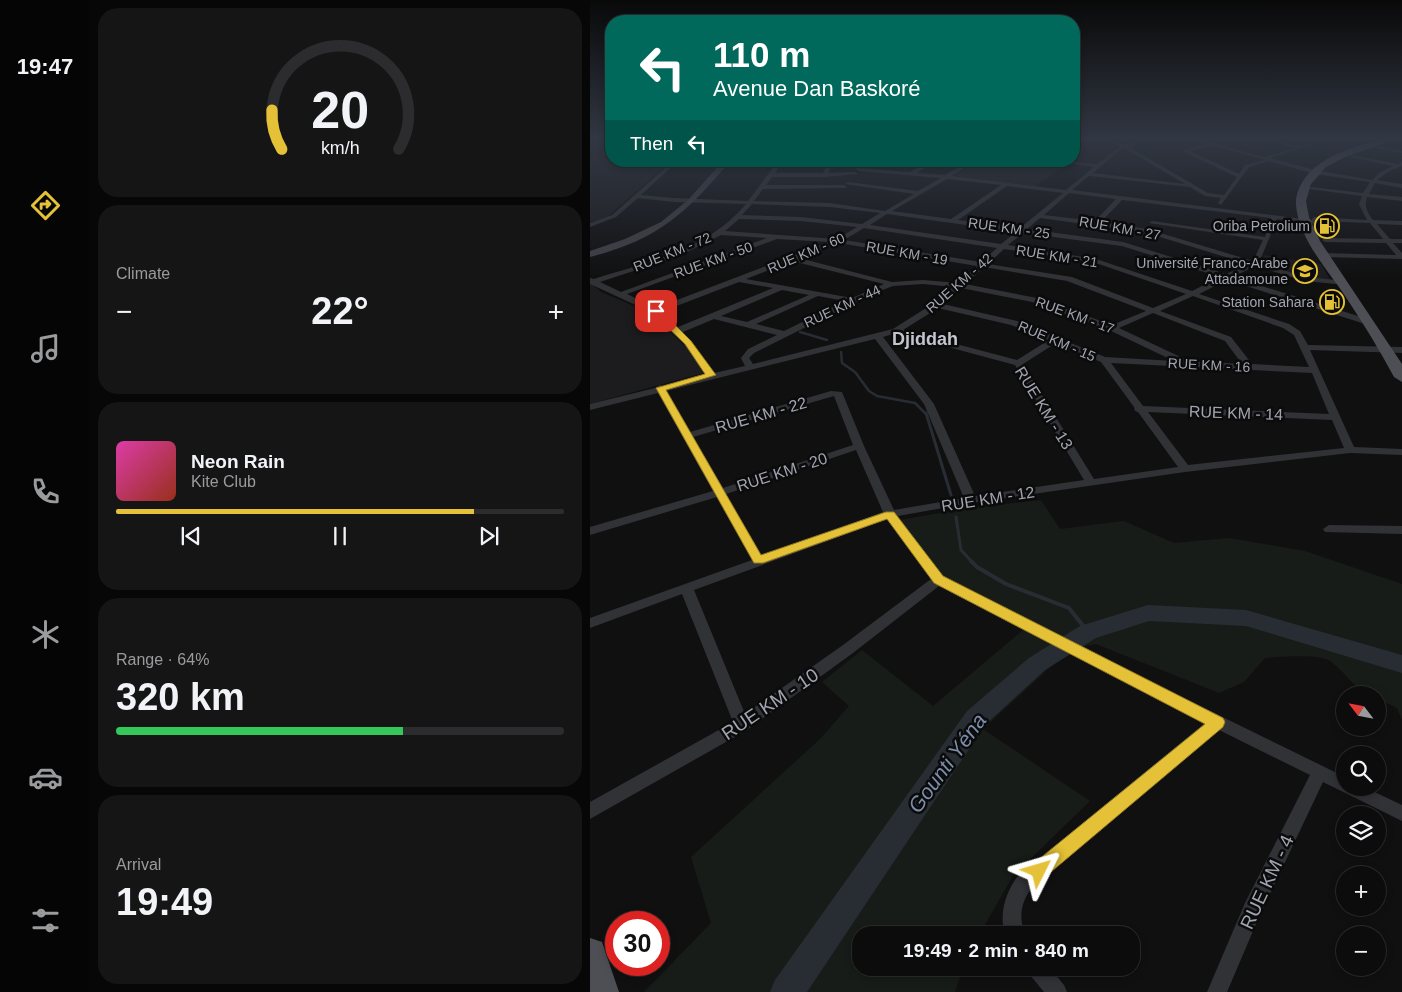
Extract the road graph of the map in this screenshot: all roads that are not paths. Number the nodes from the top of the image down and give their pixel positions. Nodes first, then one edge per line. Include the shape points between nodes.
1 (651, 184) edge
2 (705, 184) edge
3 (764, 184) edge
4 (936, 184) edge
5 (1006, 184) edge
6 (1008, 184) edge
7 (1077, 184) edge
8 (1170, 184) edge
9 (1188, 184) edge
10 (1234, 184) edge
11 (1307, 184) edge
12 (1314, 184) edge
13 (1371, 184) edge
14 (1389, 184) edge
15 (847, 186) junction
16 (1402, 186) edge
17 (762, 187) junction
18 (1192, 187) junction
19 (1312, 189) junction
20 (1068, 192) junction
21 (840, 193) dead end
22 (921, 193) junction
23 (1207, 195) junction
24 (1367, 195) junction
25 (638, 196) junction
26 (1225, 197) junction
27 (1120, 198) junction
28 (1402, 199) edge
29 (752, 201) junction
30 (688, 203) junction
31 (1167, 204) junction
32 (719, 207) dead end
33 (1199, 208) junction
34 (1162, 210) dead end
35 (1216, 210) junction
36 (889, 211) junction
37 (1040, 216) junction
38 (1157, 216) dead end
39 (738, 217) junction
40 (1275, 218) junction
41 (954, 220) junction
42 (1312, 221) junction
43 (1372, 221) junction
44 (1097, 223) junction
45 (1152, 223) junction
46 (1402, 223) edge
47 (590, 225) edge
48 (864, 226) junction
49 (1021, 230) junction
50 (1145, 230) junction
51 (720, 233) junction
52 (780, 236) junction
53 (1267, 239) junction
54 (1325, 240) junction
55 (838, 241) junction
56 (1390, 241) junction
57 (1402, 242) edge
58 (1002, 247) junction
59 (590, 254) edge
60 (1329, 255) junction
61 (1402, 257) edge
62 (793, 259) junction
63 (1255, 263) junction
64 (980, 265) junction
65 (1225, 277) junction
66 (741, 280) junction
67 (591, 281) edge
68 (1343, 283) junction
69 (892, 284) junction
70 (958, 285) junction
71 (782, 287) junction
72 (816, 294) junction
73 (1192, 294) junction
74 (618, 295) junction
75 (852, 300) junction
76 (1361, 301) junction
77 (937, 305) junction
78 (1153, 310) junction
79 (656, 311) junction
80 (713, 316) junction
81 (1368, 322) junction
82 (748, 325) junction
83 (1112, 328) junction
84 (676, 330) junction
85 (896, 331) junction
86 (784, 334) junction
87 (877, 335) junction
88 (1056, 340) junction
89 (1305, 347) junction
90 (1386, 350) junction
91 (1401, 351) edge
92 (1104, 360) junction
93 (1018, 363) junction
94 (1186, 363) junction
95 (750, 366) junction
96 (1249, 367) junction
97 (1314, 370) junction
98 (711, 375) junction
99 (1402, 377) edge
100 (660, 388) junction
101 (590, 406) edge
102 (1138, 409) junction
103 (1335, 417) junction
104 (687, 436) junction
105 (859, 446) junction
106 (1350, 450) junction
107 (1402, 452) edge
108 (1184, 469) junction
109 (1091, 483) junction
110 (719, 492) junction
111 (971, 500) junction
112 (890, 514) junction
113 (1329, 529) dead end
114 (1402, 530) edge
115 (590, 531) edge
116 (758, 560) junction
117 (938, 580) junction
118 (686, 587) junction
119 (590, 623) edge
120 (1217, 722) junction
121 (742, 725) junction
122 (1319, 772) junction
123 (1336, 780) edge
124 (1367, 796) edge
125 (590, 811) edge
126 (1402, 813) edge
127 (1011, 926) edge
128 (590, 954) edge
129 (1044, 976) edge
130 (602, 992) edge
131 (1057, 992) edge
132 (1217, 992) edge

1 - 25 street
2 - 30 main road
3 - 17 street, RUE KM - 72
4 - 22 street, RUE KM - 60
5 - 41 street
6 - 20 street
7 - 20 street, RUE KM - 42
8 - 18 street
9 - 18 street
10 - 26 street
11 - 42 main road via 1301,196
12 - 19 main road
13 - 24 street
14 - 16 street
15 - 17 street
15 - 21 street
15 - 22 street
17 - 29 street, RUE KM - 72
18 - 23 street
19 - 24 street
19 - 42 main road
20 - 27 street
20 - 37 street, RUE KM - 42
22 - 36 street, RUE KM - 60
23 - 26 street
23 - 33 street
24 - 28 street
24 - 43 street via 1362,206
25 - 30 street, RUE KM - 25
25 - 47 street via 614,216
26 - 35 street
27 - 31 street
27 - 44 street
29 - 30 street, RUE KM - 25
29 - 36 street, RUE KM - 25 via 833,202
29 - 39 street, RUE KM - 72
30 - 32 street
30 - 59 main road via 664,224 642,236
31 - 33 street
31 - 34 street
33 - 35 street
35 - 40 street
36 - 41 street, RUE KM - 25
36 - 48 street, RUE KM - 60
37 - 44 street, RUE KM - 27
37 - 49 street, RUE KM - 42
38 - 45 street
39 - 48 street, RUE KM - 21
39 - 51 street, RUE KM - 72
40 - 42 street
40 - 53 street
41 - 49 street, RUE KM - 25
42 - 43 street
42 - 54 main road
42 - 60 main road
43 - 46 street
43 - 56 street
44 - 50 street, RUE KM - 27
45 - 50 street
45 - 53 street
48 - 55 street, RUE KM - 60
48 - 58 street, RUE KM - 21
49 - 58 street, RUE KM - 42
49 - 65 street, RUE KM - 25 via 1128,245
50 - 63 street, RUE KM - 27
51 - 52 street, RUE KM - 19
51 - 67 street, RUE KM - 72 via 678,252
52 - 55 street, RUE KM - 19
52 - 74 street, RUE KM - 50
53 - 63 street
54 - 56 street
54 - 60 main road
55 - 62 street, RUE KM - 60
55 - 64 street, RUE KM - 19
56 - 57 street
56 - 61 street
58 - 64 street, RUE KM - 42
58 - 73 street, RUE KM - 21 via 1097,261
60 - 61 street
60 - 68 main road
60 - 76 main road
62 - 66 street, RUE KM - 60
62 - 69 street
63 - 65 street
63 - 68 street, RUE KM - 27 via 1308,279
64 - 70 street, RUE KM - 42
64 - 78 street, RUE KM - 19 via 1069,279
65 - 73 street
65 - 81 street, RUE KM - 25
66 - 71 street
66 - 79 street, RUE KM - 60
67 - 74 street
68 - 76 main road
69 - 70 street, RUE KM - 44
69 - 75 street, RUE KM - 44
70 - 77 street, RUE KM - 42
70 - 83 street, RUE KM - 17 via 1027,298
71 - 72 street
71 - 80 street
72 - 75 street
72 - 82 street
73 - 78 street
73 - 89 street, RUE KM - 21 via 1294,330
74 - 79 street
75 - 86 street, RUE KM - 44
76 - 81 main road
76 - 91 main road
77 - 85 street, RUE KM - 42
77 - 88 street, RUE KM - 15 via 1014,323
78 - 83 street
78 - 96 street, RUE KM - 19 via 1228,339
79 - 84 street
80 - 82 street
80 - 84 street
81 - 90 main road
82 - 86 street
83 - 94 street, RUE KM - 17
84 - 98 street
85 - 87 street, RUE KM - 42
85 - 93 street, RUE KM - 13
86 - 95 street, RUE KM - 44 via 750,351 745,358
87 - 95 street, RUE KM - 42
87 - 111 street via 929,404
88 - 92 street, RUE KM - 15
88 - 93 street
89 - 90 street
89 - 97 street, RUE KM - 21
90 - 91 street
90 - 99 main road
92 - 94 street, RUE KM - 16
92 - 102 street, RUE KM - 15
93 - 109 street, RUE KM - 13
94 - 96 street, RUE KM - 16
95 - 98 street, RUE KM - 42
96 - 97 street, RUE KM - 16
97 - 103 street, RUE KM - 21
98 - 100 street, RUE KM - 42
100 - 101 street, RUE KM - 42
100 - 104 street
102 - 103 street, RUE KM - 14
102 - 108 street, RUE KM - 15
103 - 106 street, RUE KM - 21
104 - 105 street, RUE KM - 22 via 834,393 839,394
104 - 110 street
105 - 110 street, RUE KM - 20
105 - 112 street
106 - 107 street, RUE KM - 12
106 - 108 street, RUE KM - 12
108 - 109 street, RUE KM - 12
109 - 111 street, RUE KM - 12
110 - 115 street, RUE KM - 20
110 - 116 street
111 - 112 street, RUE KM - 12
112 - 116 street, RUE KM - 12
112 - 117 street
113 - 114 street
116 - 118 street, RUE KM - 12
117 - 120 street
117 - 121 street, RUE KM - 10
118 - 119 street, RUE KM - 12
118 - 121 street
120 - 122 street
120 - 127 street via 1024,883 1012,906
121 - 125 street, RUE KM - 10
122 - 123 street
122 - 132 street, RUE KM - 4 via 1252,910
124 - 126 street
128 - 130 main road
129 - 131 street

